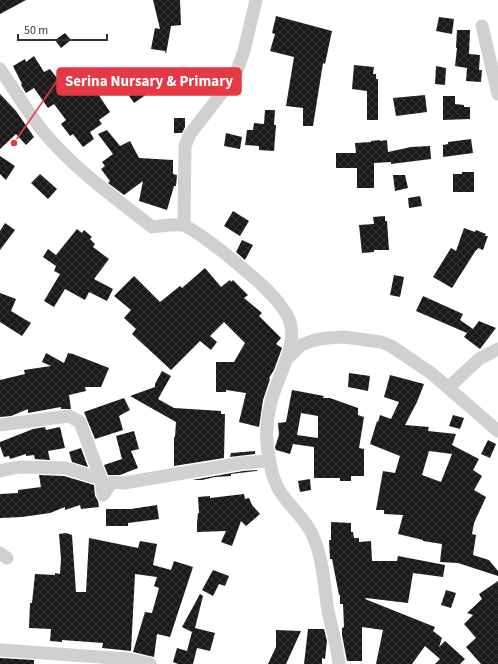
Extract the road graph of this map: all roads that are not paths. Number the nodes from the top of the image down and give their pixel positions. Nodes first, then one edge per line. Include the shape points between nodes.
1 (256, 0) edge
2 (482, 26) dead end
3 (0, 69) edge
4 (498, 94) edge
5 (184, 225) junction
6 (498, 349) edge
7 (288, 358) junction
8 (449, 387) junction
9 (0, 425) edge
10 (498, 431) edge
11 (270, 461) junction
12 (0, 471) edge
13 (101, 480) junction
14 (0, 650) edge
15 (150, 664) edge
16 (339, 664) edge

1 - 5 street via 244,51 235,76 190,134 185,146
2 - 4 street
3 - 5 street via 41,129 97,183 152,227
5 - 7 street via 220,249 250,275 288,316 291,328
6 - 8 street via 478,359
7 - 8 street via 301,345 315,340 344,337 371,340 391,346
7 - 11 street via 271,401 267,424
8 - 10 street
9 - 13 street via 69,416 80,422
11 - 13 street via 242,463 124,483 112,482 103,495
11 - 16 street via 278,488 304,519 318,552
12 - 13 street via 20,467 65,468
14 - 15 street via 129,659

